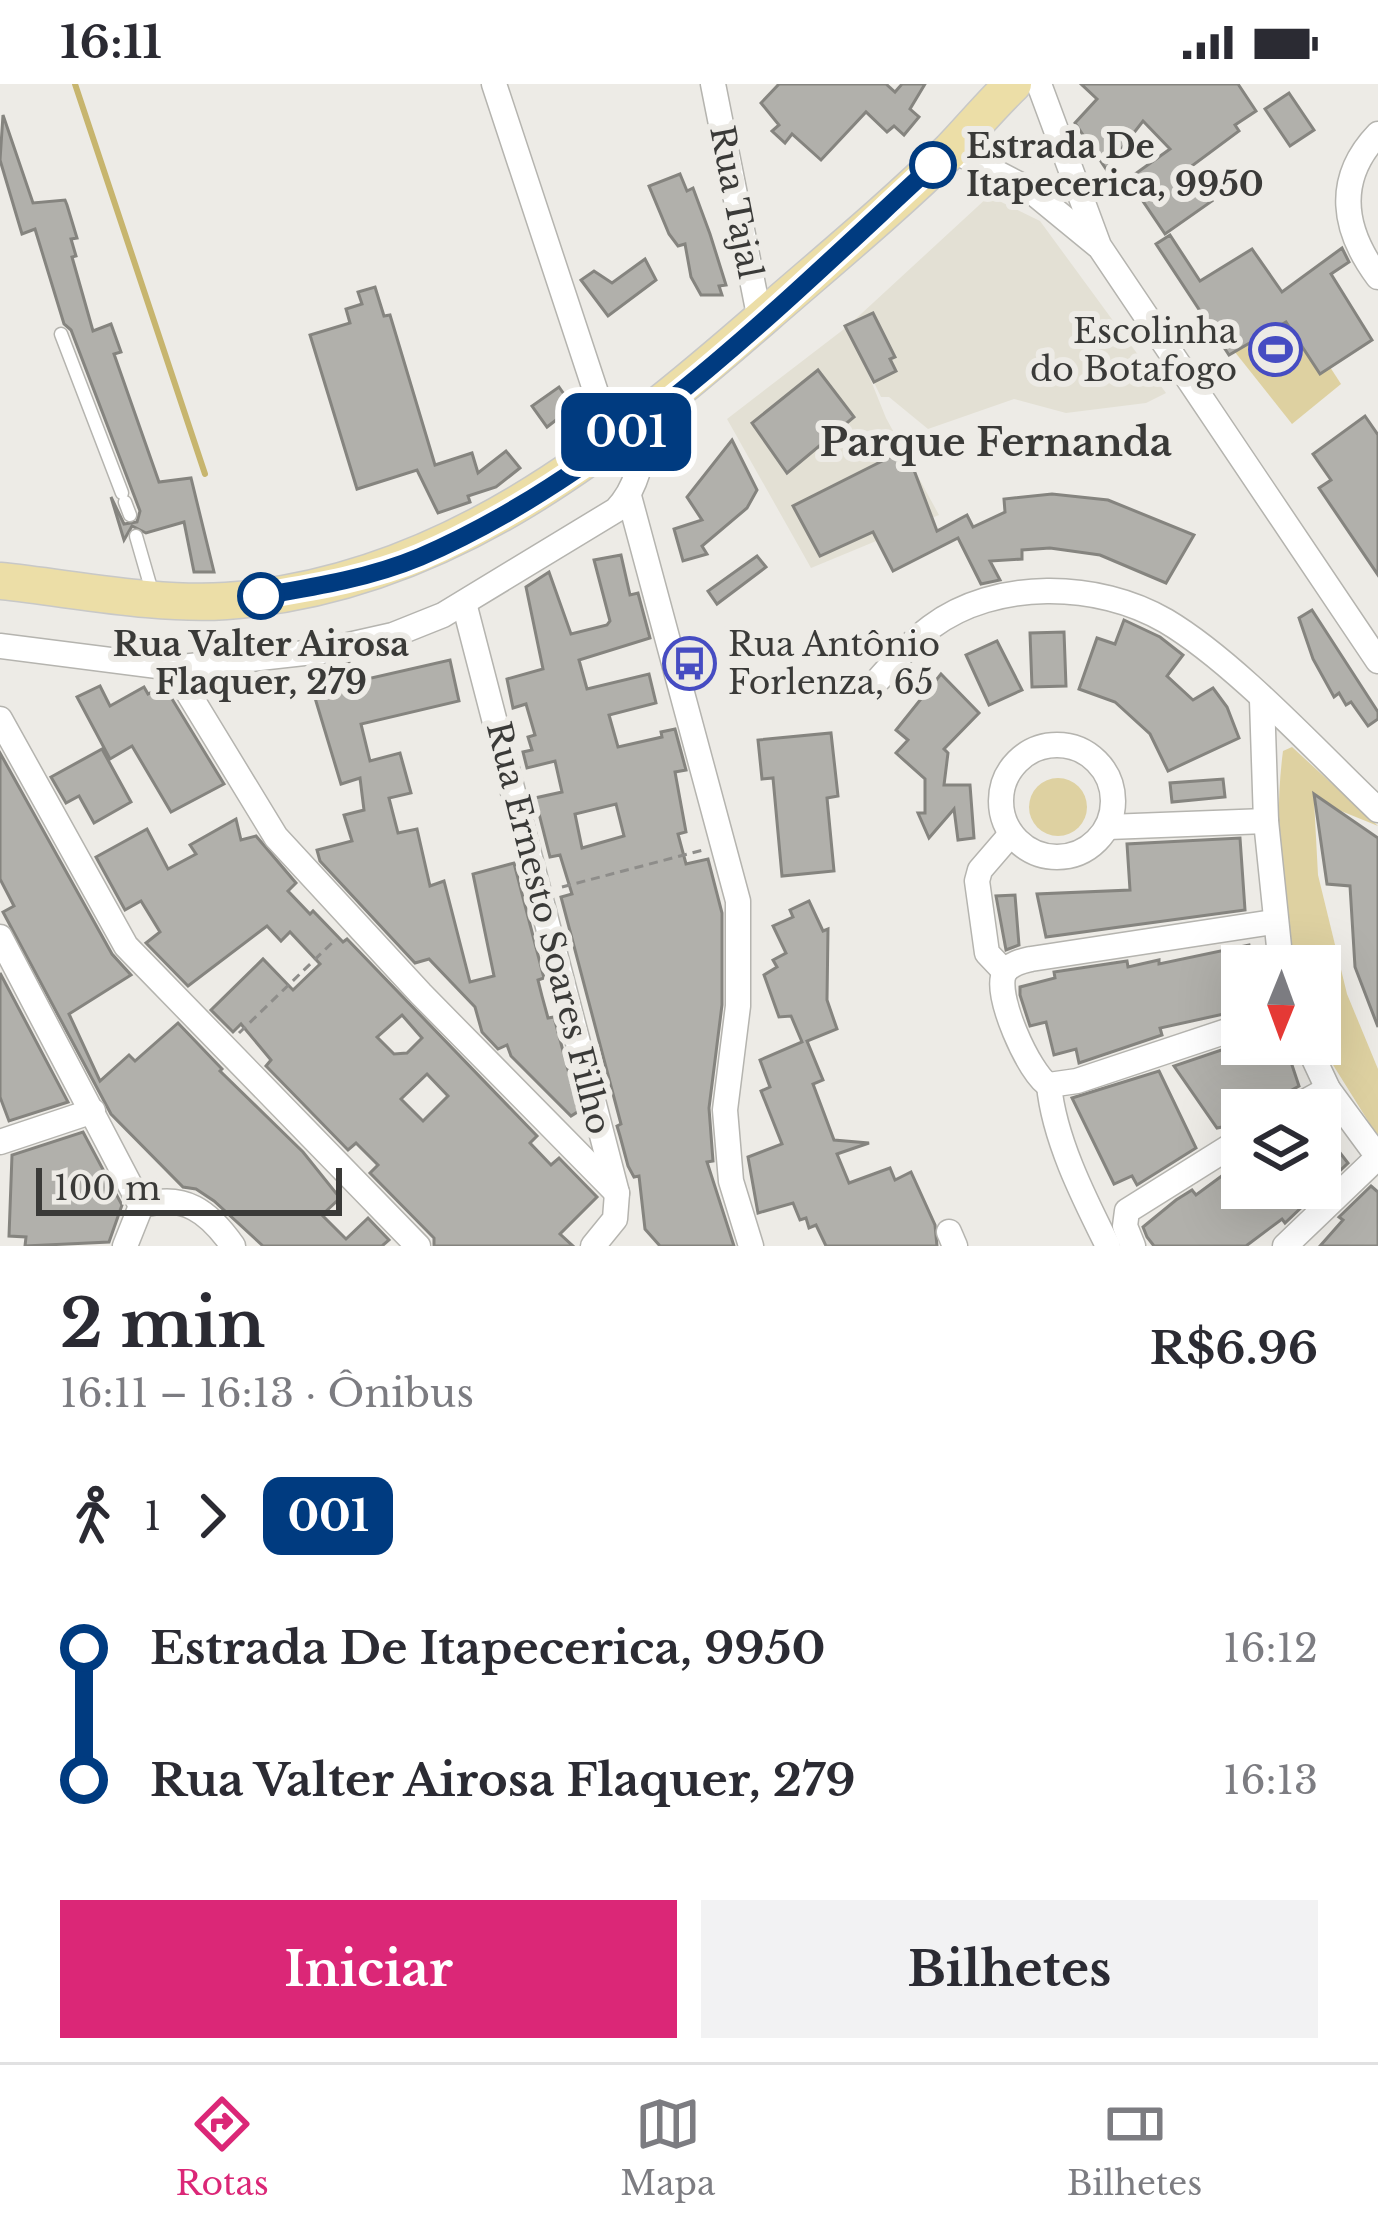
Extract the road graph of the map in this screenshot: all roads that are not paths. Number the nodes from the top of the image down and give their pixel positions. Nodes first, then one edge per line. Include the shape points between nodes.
1 (494, 84) edge
2 (1013, 84) edge
3 (1039, 84) edge
4 (719, 88) edge
5 (1378, 134) edge
6 (951, 149) junction
7 (1071, 179) junction
8 (1045, 202) junction
9 (1099, 246) junction
10 (1378, 277) edge
11 (760, 320) junction
12 (61, 334) dead end
13 (647, 413) junction
14 (613, 443) junction
15 (629, 496) junction
16 (126, 503) dead end
17 (136, 536) dead end
18 (0, 580) edge
19 (153, 596) junction
20 (464, 603) junction
21 (0, 646) edge
22 (1378, 662) edge
23 (173, 668) junction
24 (879, 679) dead end
25 (1262, 700) junction
26 (0, 719) edge
27 (1378, 809) edge
28 (1266, 820) junction
29 (1108, 827) junction
30 (1011, 834) junction
31 (1273, 922) junction
32 (0, 937) edge
33 (1277, 945) edge
34 (1005, 972) junction
35 (1221, 1033) edge
36 (1317, 1065) edge
37 (1049, 1085) junction
38 (1328, 1089) edge
39 (1341, 1107) edge
40 (93, 1111) junction
41 (0, 1142) edge
42 (1221, 1152) edge
43 (1378, 1157) edge
44 (617, 1193) junction
45 (1087, 1205) junction
46 (141, 1206) junction
47 (1125, 1214) junction
48 (231, 1245) edge
49 (125, 1246) edge
50 (418, 1246) edge
51 (593, 1246) edge
52 (752, 1246) edge
53 (1108, 1246) edge
54 (1133, 1246) edge
55 (1286, 1246) edge

1 - 14 street
2 - 6 main road
3 - 7 street
4 - 11 street, Rua Tajal
5 - 10 street via 1353,171 1346,212 1352,238
6 - 8 street
6 - 11 main road
7 - 8 street
7 - 9 street
8 - 9 street
9 - 22 street
11 - 13 main road
12 - 16 lane
13 - 14 main road
13 - 15 street
14 - 19 main road via 416,559 249,598
15 - 20 street
15 - 52 street via 739,901 726,1143
17 - 19 lane
18 - 19 main road
20 - 23 street via 392,635 322,651
20 - 44 street, Rua Ernesto Soares Filho
21 - 23 street
23 - 44 street via 260,816
24 - 25 street via 933,625 983,600 1077,592 1115,598 1166,621
25 - 27 street
25 - 28 street
26 - 50 street via 126,946
28 - 29 street
28 - 31 street
29 - 30 street via 1096,842 1062,857 1042,855
29 - 30 street via 1114,809 1107,774 1080,749 1044,746 1013,765 1001,800
30 - 34 street via 977,881 986,953
31 - 33 street
31 - 34 street via 1031,959
32 - 40 street
34 - 37 street via 1002,996 1033,1072
35 - 37 street
36 - 38 street
37 - 45 street
39 - 43 street
40 - 41 street
40 - 46 street
42 - 47 street
43 - 55 street
44 - 51 street via 615,1219
45 - 47 street
45 - 53 street
46 - 48 street via 190,1203
46 - 49 street
47 - 54 street

